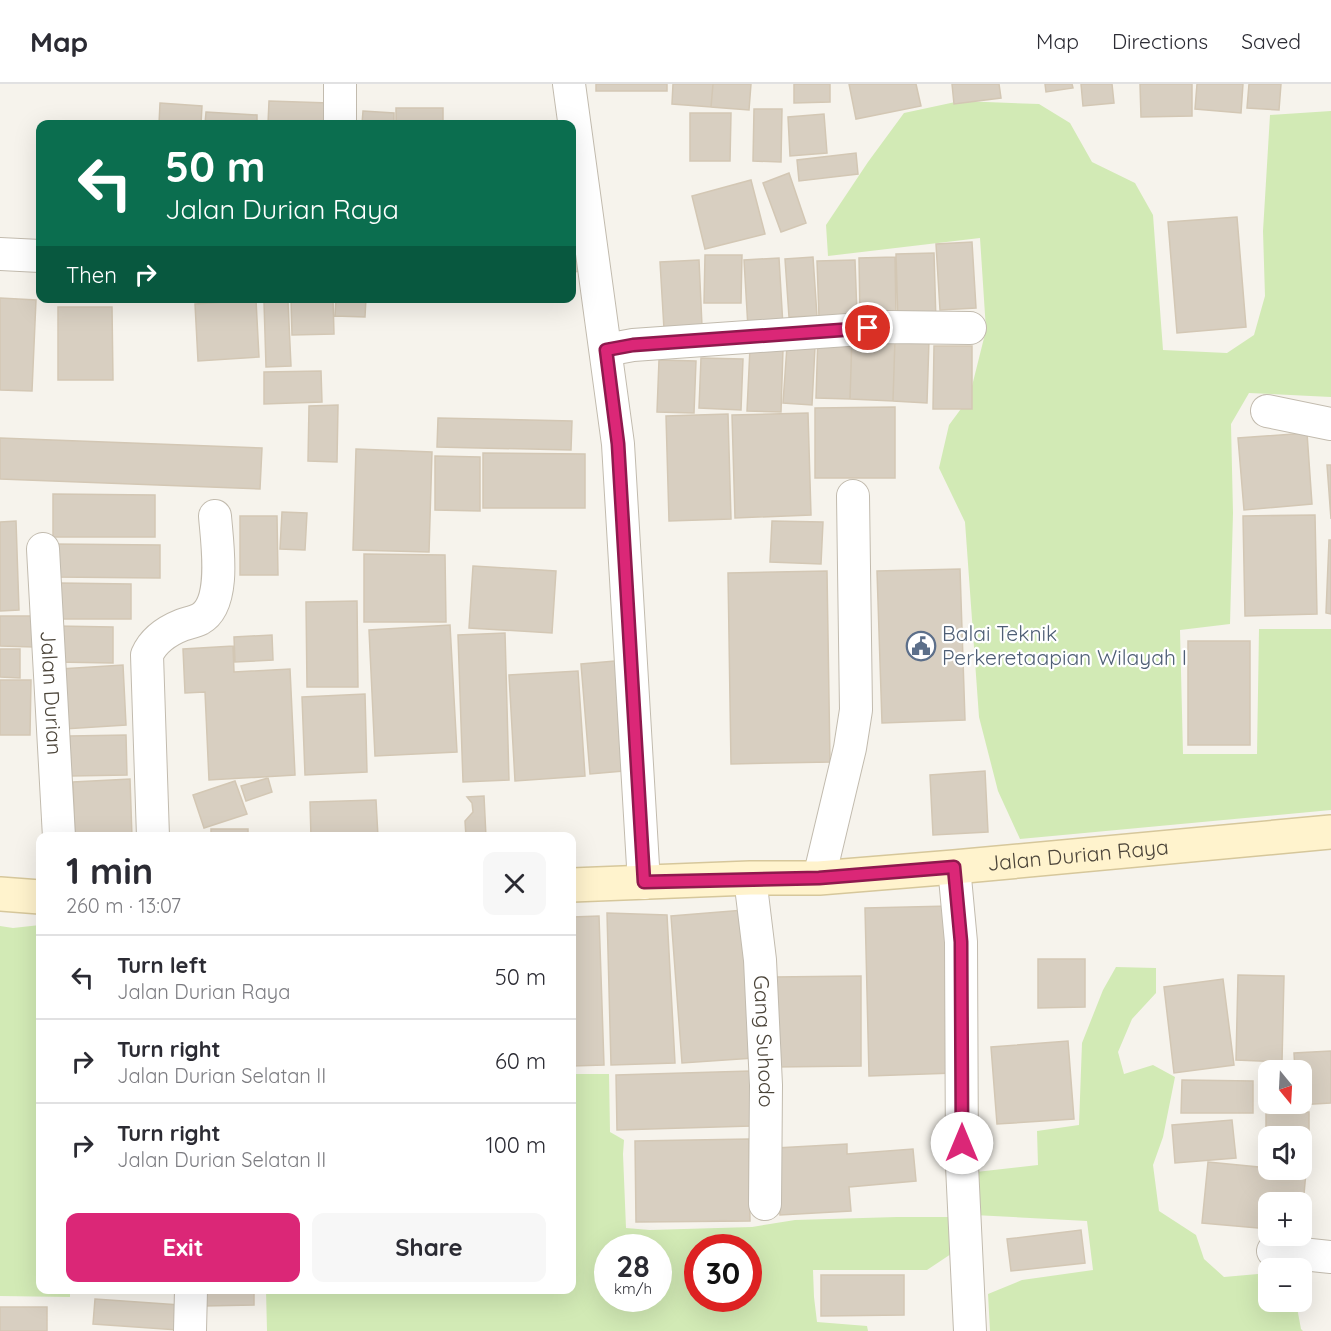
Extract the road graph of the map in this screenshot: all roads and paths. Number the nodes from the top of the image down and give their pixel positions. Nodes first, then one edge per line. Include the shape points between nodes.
1 (340, 84) edge
2 (569, 84) edge
3 (340, 120) edge
4 (574, 120) edge
5 (576, 134) edge
6 (0, 255) edge
7 (36, 256) edge
8 (970, 327) dead end
9 (606, 350) junction
10 (1267, 411) dead end
11 (1331, 424) edge
12 (853, 496) dead end
13 (215, 516) dead end
14 (43, 549) dead end
15 (59, 832) edge
16 (153, 832) edge
17 (1331, 832) edge
18 (954, 867) junction
19 (750, 878) junction
20 (819, 878) junction
21 (644, 882) junction
22 (576, 885) edge
23 (0, 894) edge
24 (36, 897) edge
25 (765, 1204) dead end
26 (1273, 1251) dead end
27 (1331, 1257) edge
28 (191, 1294) edge
29 (190, 1331) edge
30 (970, 1331) edge

1 - 3 street
2 - 4 street
5 - 9 street
6 - 7 street
8 - 9 street via 890,327
9 - 21 street via 618,444
10 - 11 street
12 - 20 street via 856,710
13 - 16 street via 215,602 201,619 158,640 147,655
14 - 15 street, Jalan Durian
17 - 18 main road, Jalan Durian Raya
18 - 20 main road, Jalan Durian Raya
18 - 30 street via 961,942 962,1166
19 - 20 main road, Jalan Durian Raya
19 - 21 main road, Jalan Durian Raya
19 - 25 street, Gang Suhodo via 760,960
21 - 22 main road, Jalan Durian Raya
23 - 24 main road
26 - 27 street
28 - 29 street

